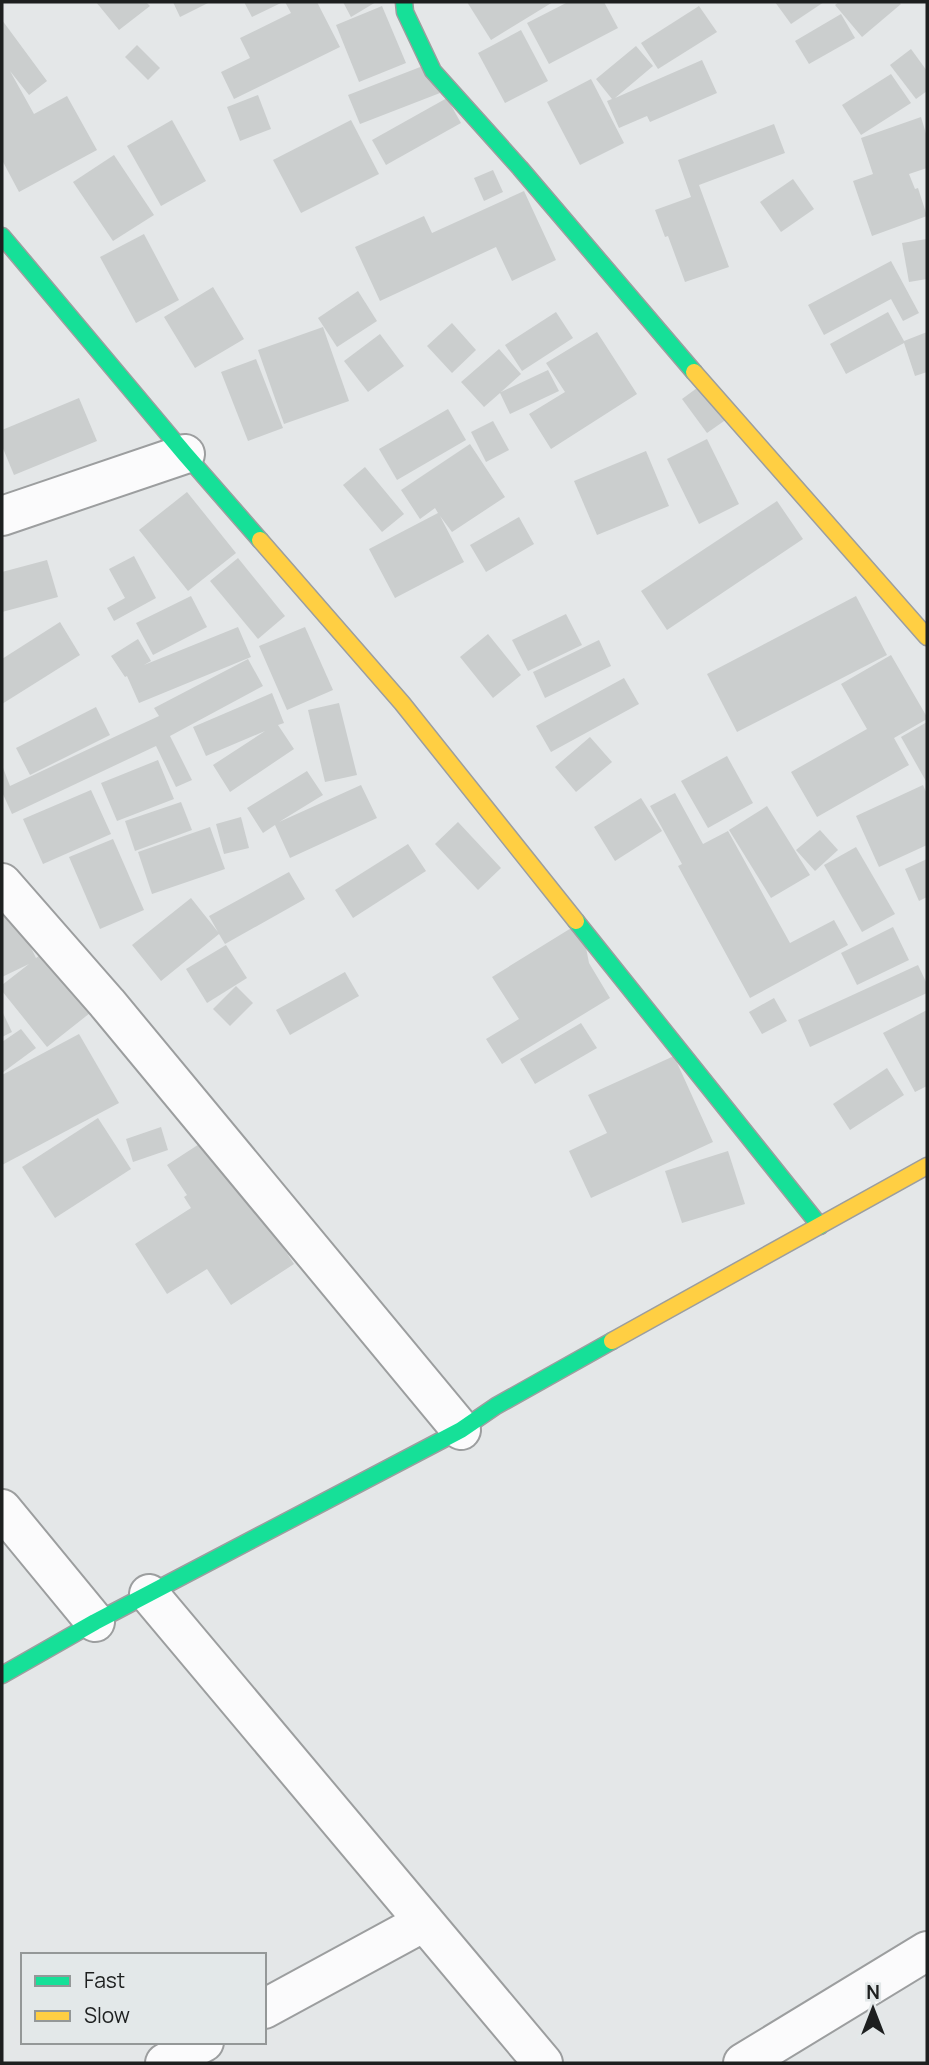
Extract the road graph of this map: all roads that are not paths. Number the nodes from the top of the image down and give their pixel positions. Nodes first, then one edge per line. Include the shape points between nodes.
1 (404, 2) edge
2 (2, 236) edge
3 (185, 454) junction
4 (2, 516) edge
5 (927, 637) edge
6 (2, 883) edge
7 (927, 1166) edge
8 (820, 1226) junction
9 (461, 1430) junction
10 (2, 1509) edge
11 (149, 1594) junction
12 (95, 1622) junction
13 (2, 1675) edge
14 (424, 1922) junction
15 (927, 1951) edge
16 (266, 2008) edge
17 (200, 2044) edge
18 (165, 2063) edge
19 (543, 2063) edge
20 (743, 2063) edge

1 - 5 street via 433,71
2 - 3 street
3 - 4 street
3 - 8 street via 402,703
6 - 9 street
7 - 8 street
8 - 9 street via 496,1406
9 - 11 street
10 - 12 street
11 - 12 street
11 - 14 street
12 - 13 street
14 - 16 street
14 - 19 street
15 - 20 street
17 - 18 street

